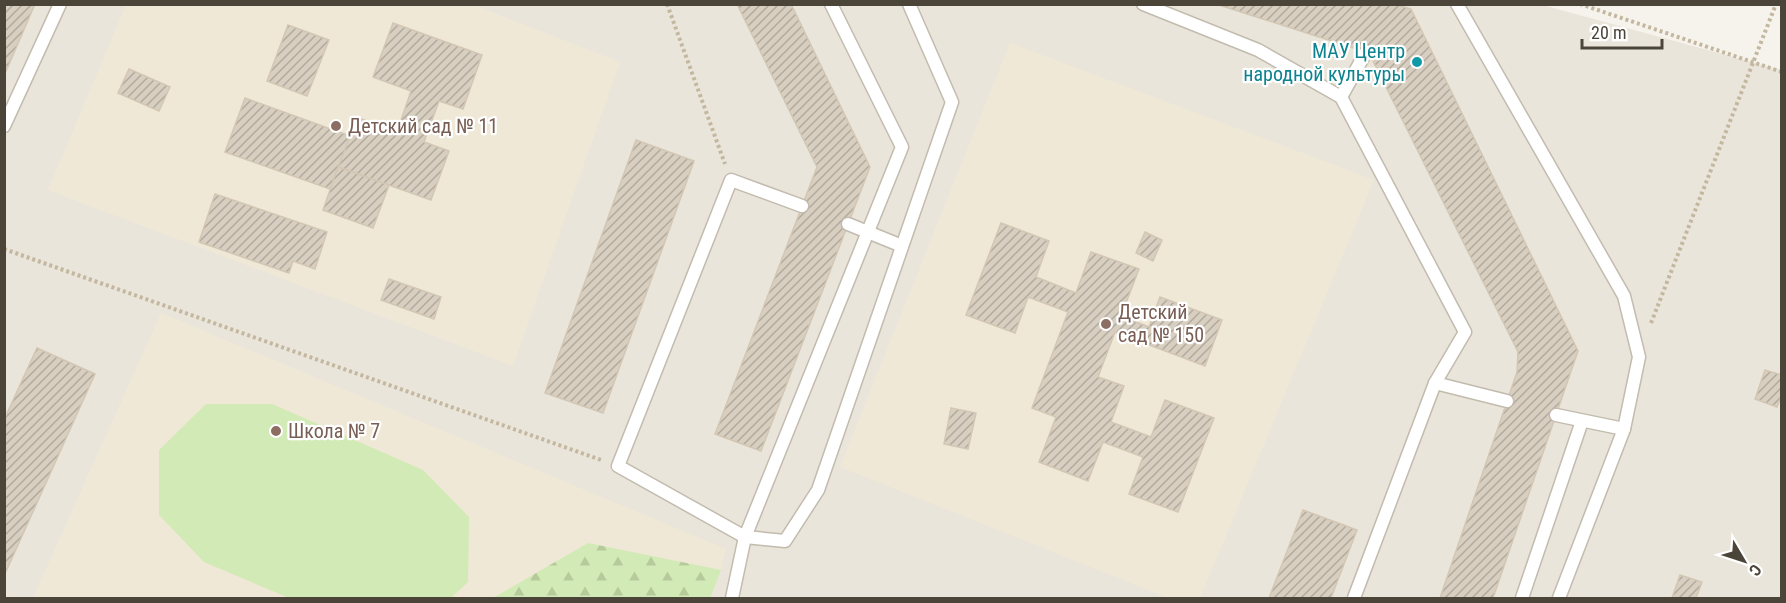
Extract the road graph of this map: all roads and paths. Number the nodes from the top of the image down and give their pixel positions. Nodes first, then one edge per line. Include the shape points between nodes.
1 (60, 4) edge
2 (667, 4) edge
3 (831, 4) edge
4 (909, 4) edge
5 (1143, 4) edge
6 (1457, 4) edge
7 (1580, 4) edge
8 (1776, 4) edge
9 (1366, 52) dead end
10 (1753, 63) junction
11 (1782, 72) edge
12 (1341, 97) junction
13 (4, 126) edge
14 (731, 180) junction
15 (802, 206) dead end
16 (848, 224) dead end
17 (868, 231) junction
18 (902, 246) junction
19 (4, 249) edge
20 (1639, 357) junction
21 (1435, 383) junction
22 (1507, 402) dead end
23 (1556, 415) dead end
24 (1582, 421) junction
25 (1624, 429) junction
26 (618, 466) junction
27 (745, 537) junction
28 (732, 598) edge
29 (1354, 598) edge
30 (1522, 598) edge
31 (1559, 598) edge

1 - 13 lane
2 - 14 path
3 - 17 lane via 902,147
4 - 18 lane via 952,102
5 - 12 lane via 1258,50
6 - 20 lane via 1624,296
7 - 10 path
8 - 10 path
9 - 12 lane
10 - 11 path
10 - 20 path
12 - 21 lane via 1465,332
14 - 15 lane
14 - 26 lane
16 - 17 lane
17 - 18 lane
17 - 27 lane
18 - 27 lane via 818,490 785,541
19 - 26 path
20 - 25 lane
21 - 22 lane
21 - 29 lane
23 - 24 lane
24 - 25 lane
24 - 30 lane
25 - 31 lane
26 - 27 lane
27 - 28 lane

